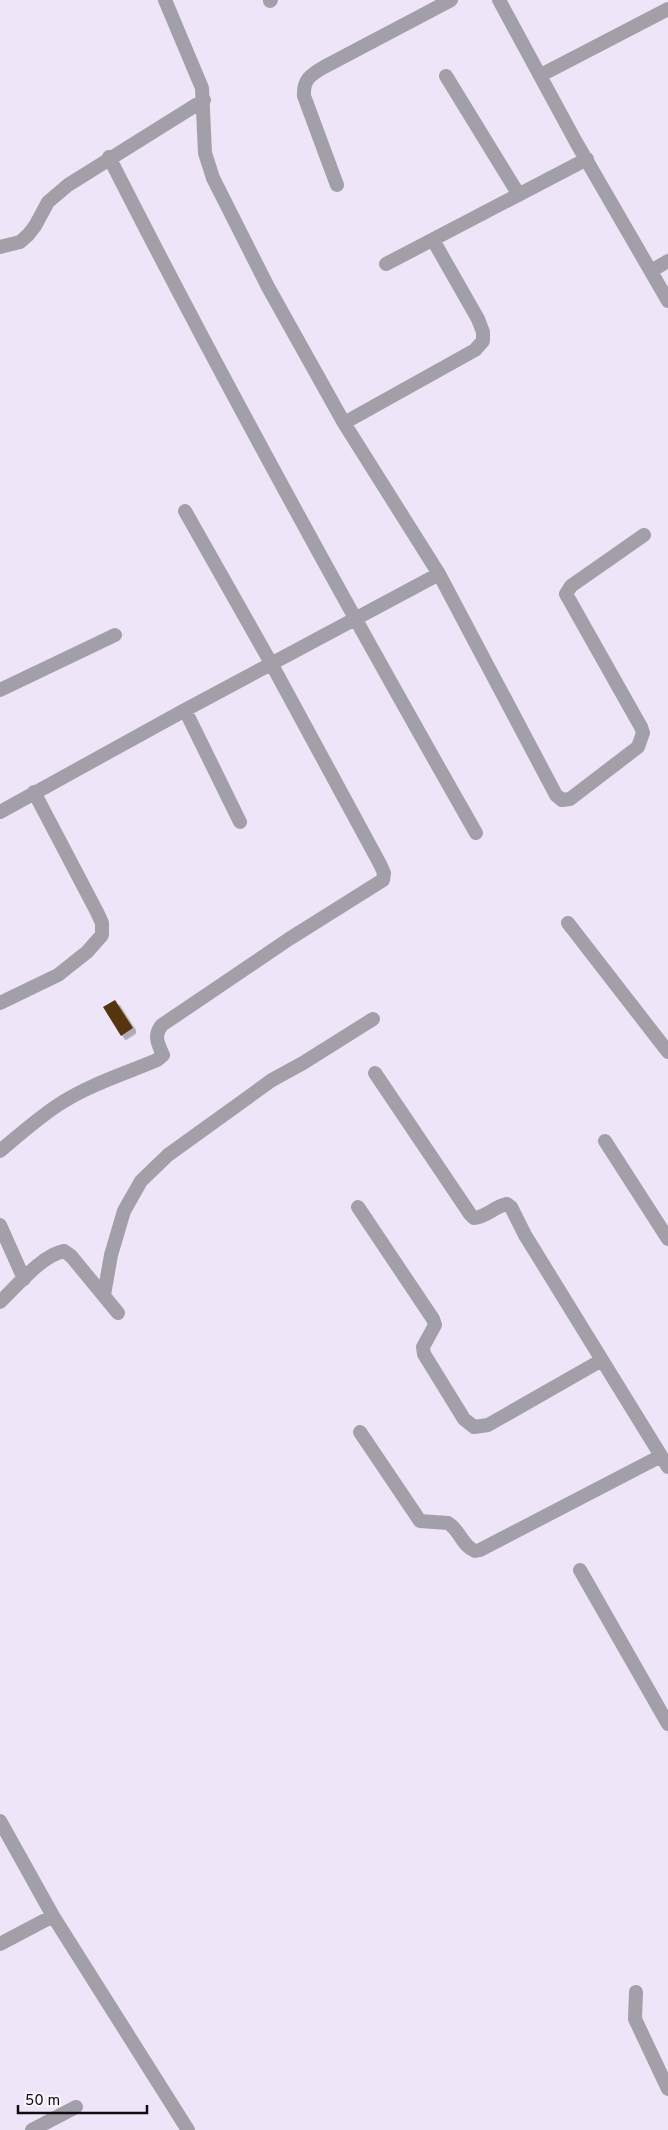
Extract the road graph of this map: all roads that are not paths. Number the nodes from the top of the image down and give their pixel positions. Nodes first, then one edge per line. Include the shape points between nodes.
1 (165, 0) edge
2 (451, 0) edge
3 (499, 0) edge
4 (668, 9) edge
5 (541, 75) junction
6 (446, 76) dead end
7 (204, 100) junction
8 (109, 157) junction
9 (587, 160) junction
10 (337, 186) dead end
11 (519, 195) junction
12 (433, 240) junction
13 (0, 247) edge
14 (668, 261) edge
15 (386, 264) dead end
16 (651, 271) junction
17 (668, 301) edge
18 (344, 423) junction
19 (185, 511) dead end
20 (644, 535) dead end
21 (438, 574) junction
22 (354, 619) junction
23 (115, 635) dead end
24 (271, 663) junction
25 (0, 690) edge
26 (185, 710) junction
27 (34, 792) junction
28 (0, 812) edge
29 (240, 822) dead end
30 (476, 833) dead end
31 (568, 923) dead end
32 (0, 1003) edge
33 (372, 1019) dead end
34 (668, 1052) edge
35 (375, 1073) dead end
36 (605, 1140) dead end
37 (0, 1151) edge
38 (358, 1207) dead end
39 (0, 1225) edge
40 (668, 1239) edge
41 (24, 1279) junction
42 (104, 1295) junction
43 (0, 1302) edge
44 (118, 1313) dead end
45 (602, 1360) junction
46 (360, 1432) dead end
47 (665, 1462) edge
48 (580, 1570) dead end
49 (668, 1724) edge
50 (0, 1821) edge
51 (13, 1843) junction
52 (0, 1850) edge
53 (53, 1916) junction
54 (0, 1944) edge
55 (636, 1992) dead end
56 (668, 2089) edge
57 (76, 2107) dead end
58 (32, 2130) edge
59 (188, 2130) edge

1 - 7 street
2 - 10 street via 310,75 303,85 304,96
3 - 5 street
4 - 5 street
5 - 9 street
6 - 11 street
7 - 8 street
7 - 18 street via 206,153 213,178 268,287
8 - 13 street via 68,184 48,202 28,236 20,242
8 - 22 street via 193,322
9 - 11 street
9 - 16 street
11 - 12 street
12 - 15 street
12 - 18 street via 478,319 483,341 475,350
14 - 16 street
16 - 17 street
18 - 21 street
19 - 24 street
20 - 21 street via 571,586 566,594 642,733 638,747 570,799 562,800 556,795
21 - 22 street
22 - 24 street
22 - 30 street
23 - 25 street
24 - 26 street
24 - 37 street via 380,864 383,880 162,1025 156,1040 163,1055 157,1060 97,1084 60,1104
26 - 27 street
26 - 29 street
27 - 28 street
27 - 32 street via 97,912 102,923 102,936 58,975
31 - 34 street
33 - 42 street via 272,1080 168,1155 141,1181 124,1211
35 - 45 street via 474,1218 480,1218 502,1205 511,1207
36 - 40 street
38 - 45 street via 433,1319 435,1325 423,1346 424,1354 464,1419 474,1426 488,1425
39 - 41 street
41 - 42 street via 55,1252 64,1251 72,1256
41 - 43 street
42 - 44 street
45 - 47 street
46 - 47 street via 420,1521 452,1525 467,1546 475,1551
48 - 49 street
50 - 51 street
51 - 52 street
51 - 53 street
53 - 54 street
53 - 59 street
55 - 56 street via 636,2019
57 - 58 street

